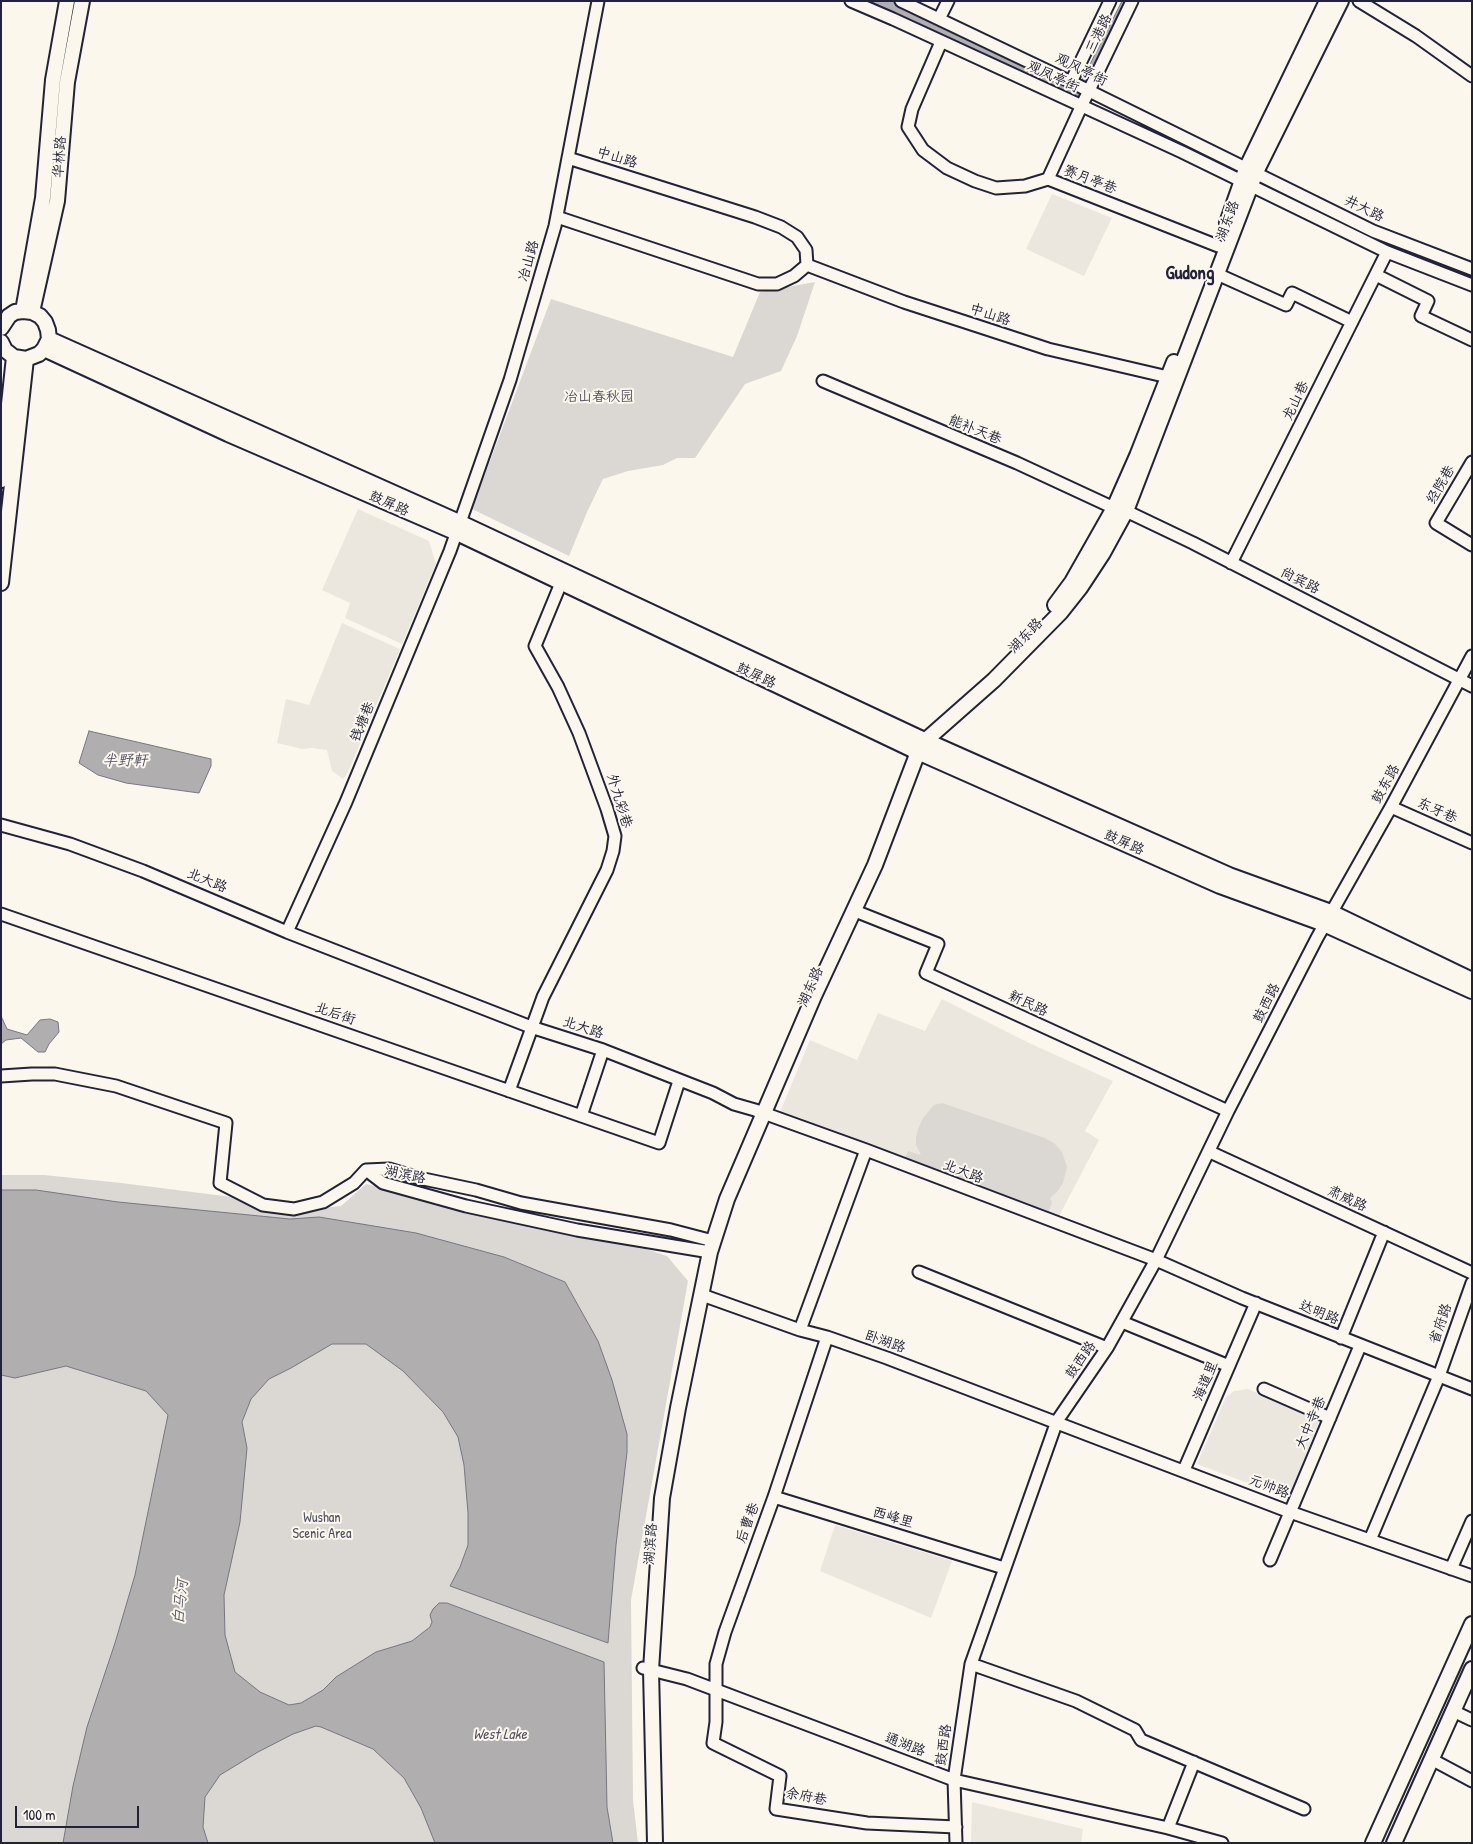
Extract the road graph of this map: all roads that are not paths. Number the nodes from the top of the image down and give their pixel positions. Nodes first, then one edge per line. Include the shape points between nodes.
1 (68, 1) edge
2 (82, 1) edge
3 (598, 1) edge
4 (851, 1) edge
5 (901, 1) edge
6 (948, 1) edge
7 (1110, 1) edge
8 (1132, 1) edge
9 (1326, 1) edge
10 (1341, 1) edge
11 (1359, 1) edge
12 (939, 19) junction
13 (941, 42) junction
14 (1472, 76) edge
15 (1071, 82) junction
16 (1088, 91) junction
17 (1081, 107) junction
18 (57, 110) junction
19 (568, 158) junction
20 (1249, 177) junction
21 (1048, 180) junction
22 (557, 217) junction
23 (1218, 246) junction
24 (1387, 252) junction
25 (806, 266) junction
26 (1472, 269) edge
27 (1217, 274) junction
28 (1376, 275) junction
29 (1472, 284) edge
30 (28, 311) junction
31 (1352, 322) junction
32 (1, 328) edge
33 (1472, 340) edge
34 (1, 342) edge
35 (46, 344) junction
36 (20, 358) junction
37 (1168, 377) junction
38 (823, 381) dead end
39 (1472, 462) edge
40 (2, 472) edge
41 (1120, 509) junction
42 (459, 528) junction
43 (1472, 545) edge
44 (1231, 563) junction
45 (1, 583) edge
46 (561, 584) junction
47 (1472, 656) edge
48 (1460, 680) junction
49 (1472, 686) edge
50 (918, 745) junction
51 (1391, 807) junction
52 (1, 826) edge
53 (1472, 843) edge
54 (854, 911) junction
55 (1, 914) edge
56 (1328, 918) junction
57 (287, 932) junction
58 (1472, 980) edge
59 (1472, 991) edge
60 (531, 1027) junction
61 (603, 1050) junction
62 (1, 1076) edge
63 (680, 1081) junction
64 (509, 1091) junction
65 (1228, 1111) junction
66 (759, 1112) junction
67 (581, 1116) junction
68 (866, 1150) junction
69 (1210, 1152) junction
70 (366, 1170) junction
71 (1384, 1232) junction
72 (708, 1245) junction
73 (1156, 1260) junction
74 (919, 1272) dead end
75 (1472, 1273) edge
76 (1472, 1283) edge
77 (702, 1295) junction
78 (1256, 1303) junction
79 (1122, 1322) junction
80 (800, 1330) junction
81 (827, 1337) junction
82 (1341, 1338) junction
83 (1360, 1346) junction
84 (1108, 1348) junction
85 (1229, 1366) junction
86 (1439, 1376) junction
87 (1472, 1388) edge
88 (1264, 1389) dead end
89 (1330, 1418) junction
90 (1057, 1421) junction
91 (1184, 1470) junction
92 (774, 1497) junction
93 (1290, 1512) junction
94 (1472, 1521) edge
95 (1370, 1540) junction
96 (1270, 1560) dead end
97 (1004, 1568) junction
98 (1452, 1569) junction
99 (1472, 1576) edge
100 (1472, 1624) edge
101 (971, 1664) junction
102 (647, 1669) junction
103 (1472, 1669) edge
104 (716, 1691) junction
105 (1453, 1711) junction
106 (1472, 1720) edge
107 (716, 1722) joint
108 (1431, 1759) junction
109 (1194, 1762) junction
110 (954, 1780) junction
111 (1472, 1781) edge
112 (1304, 1809) dead end
113 (956, 1826) junction
114 (1168, 1828) junction
115 (1196, 1839) edge
116 (646, 1843) edge
117 (655, 1843) edge
118 (956, 1843) edge
119 (1222, 1843) edge
120 (1373, 1843) edge
121 (1394, 1843) edge

1 - 18 main road, 华林路 via 53,80
2 - 18 main road, 华林路 via 67,82
3 - 19 street, 冶山路
4 - 13 street, 观凤亭街
5 - 12 street, 观风亭街
6 - 12 street
7 - 15 street
8 - 16 street, 三港路
9 - 20 main road, 湖东路
10 - 20 main road, 湖东路
11 - 14 street
12 - 15 street, 观风亭街
13 - 17 street, 观凤亭街
13 - 21 street, 赛月亭巷 via 912,109 908,127 923,150 947,168 996,188
15 - 16 street, 观风亭街
16 - 17 street, 三港路
16 - 20 street, 观风亭街
17 - 20 street, 观凤亭街 via 1182,152
17 - 21 street, 三港路
18 - 30 main road, 华林路
19 - 22 street, 冶山路
19 - 25 street, 中山路 via 781,227 797,237 806,250
20 - 23 main road, 湖东路
20 - 24 street
20 - 26 street, 井大路
20 - 27 main road, 湖东路
21 - 23 street, 赛月亭巷
22 - 25 street via 758,284 777,284
22 - 42 street, 冶山路 via 510,380
23 - 37 main road, 湖东路
24 - 28 street, 龙山巷
24 - 29 street
25 - 37 street, 中山路 via 1048,349
27 - 31 street via 1286,305 1292,293
27 - 41 main road, 湖东路
28 - 31 street, 龙山巷
28 - 33 street via 1428,301 1420,316
30 - 32 main road via 9,316
30 - 35 main road via 45,322 48,330
31 - 44 street, 龙山巷
34 - 36 main road via 5,350
35 - 36 main road via 39,354
35 - 42 main road, 鼓屏路 via 228,434
36 - 40 main road
36 - 45 main road
37 - 41 main road, 湖东路
38 - 41 street, 能补天巷
39 - 43 street, 经院巷 via 1436,523
41 - 44 street, 尚宾路
41 - 50 main road, 湖东路 via 1103,553 1061,612 994,680
42 - 46 main road, 鼓屏路
42 - 50 main road, 鼓屏路
42 - 57 street, 钱塘巷 via 346,802
44 - 48 street, 尚宾路
46 - 50 main road, 鼓屏路
46 - 60 street, 外九彩巷 via 535,646 579,733 615,836 607,870
47 - 48 street, 鼓东路
48 - 49 street, 尚宾路
48 - 51 street, 鼓东路
50 - 54 main road, 湖东路 via 875,865
50 - 56 main road, 鼓屏路 via 1220,886
50 - 66 main road, 湖东路
51 - 53 street, 东牙巷
51 - 56 street, 鼓东路
52 - 57 street, 北大路 via 70,844 161,878
54 - 65 street, 新民路 via 938,944 926,973
54 - 66 main road, 湖东路
55 - 64 street, 北后街
56 - 58 main road, 鼓屏路
56 - 59 main road, 鼓屏路
56 - 65 street, 鼓西路
57 - 60 street, 北大路
60 - 61 street, 北大路
60 - 64 street, 外九彩巷
61 - 63 street, 北大路
61 - 67 street
62 - 70 street via 56,1074 106,1084 226,1123 220,1183 263,1205 294,1209 323,1202 354,1183
63 - 66 street, 北大路
63 - 67 street, 北后街 via 659,1143
64 - 67 street, 北后街
65 - 69 street, 鼓西路
66 - 68 street, 北大路
66 - 72 main road, 湖东路
68 - 73 street, 北大路
68 - 80 street
69 - 71 street, 肃威路
69 - 73 street, 鼓西路
70 - 72 street, 湖滨路 via 389,1168 521,1203 671,1230
70 - 72 street, 湖滨路 via 383,1183 466,1206 577,1230
71 - 75 street, 肃威路
71 - 82 street
72 - 77 main road, 湖滨路
72 - 102 main road, 湖滨路 via 657,1474
73 - 78 street, 达明路
73 - 79 street, 鼓西路
74 - 84 street
76 - 86 street, 省府路
77 - 80 street, 卧湖路
77 - 102 main road, 湖滨路 via 662,1498
78 - 82 street, 达明路
78 - 85 street, 海道里
79 - 84 street, 鼓西路
79 - 85 street
80 - 81 street, 卧湖路
81 - 90 street, 卧湖路
81 - 92 street, 后曹巷
82 - 83 street, 达明路
83 - 86 street, 达明路
83 - 89 street, 大中寺巷
84 - 90 street, 鼓西路
85 - 91 street, 海道里
86 - 87 street, 达明路
86 - 95 street, 省府路
88 - 89 street
89 - 93 street, 大中寺巷
90 - 91 street, 元帅路
90 - 97 street, 鼓西路
91 - 93 street, 元帅路
92 - 97 street, 西峰里
92 - 104 street, 后曹巷 via 724,1632 716,1664
93 - 95 street, 元帅路
93 - 96 street, 大中寺巷
94 - 98 street
95 - 98 street, 元帅路
97 - 101 street, 鼓西路
98 - 99 street, 元帅路
100 - 120 main road
101 - 109 street via 1076,1701 1135,1730 1141,1740
101 - 110 street, 鼓西路
102 - 104 street, 通湖路 via 687,1679
102 - 116 main road, 湖滨路
102 - 117 main road, 湖滨路
103 - 105 main road
104 - 107 street, 后曹巷
104 - 110 street, 通湖路
105 - 106 street
105 - 108 main road
107 - 113 street, 余府巷 via 712,1743 780,1776 776,1809 867,1823
108 - 111 street
108 - 121 main road
109 - 112 street
109 - 114 street
110 - 113 street, 鼓西路
110 - 114 street, 通湖路
113 - 118 street, 鼓西路
114 - 115 street, 通湖路
115 - 119 street, 通湖路

